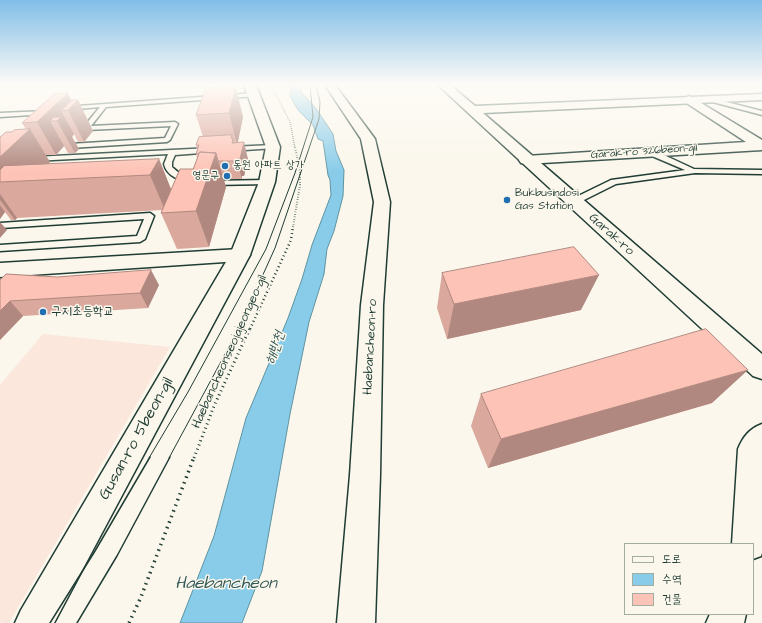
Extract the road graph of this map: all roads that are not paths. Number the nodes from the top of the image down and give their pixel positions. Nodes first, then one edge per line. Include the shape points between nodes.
1 (24, 114) edge
2 (51, 114) edge
3 (97, 114) edge
4 (265, 114) edge
5 (350, 114) edge
6 (475, 114) edge
7 (712, 114) edge
8 (0, 115) edge
9 (42, 122) edge
10 (77, 137) junction
11 (167, 140) junction
12 (762, 145) edge
13 (273, 147) junction
14 (648, 151) junction
15 (173, 152) junction
16 (161, 153) junction
17 (30, 160) edge
18 (526, 160) junction
19 (56, 161) junction
20 (695, 172) junction
21 (762, 172) edge
22 (267, 182) junction
23 (573, 202) junction
24 (3, 223) edge
25 (0, 248) edge
26 (240, 255) junction
27 (0, 270) edge
28 (762, 369) edge
29 (762, 437) edge
30 (749, 543) edge
31 (34, 623) edge
32 (356, 623) edge

1 - 8 lane
2 - 9 lane
3 - 10 lane
4 - 13 street, Gusan-ro 5beon-gil
5 - 32 street, Haebancheon-ro via 368,139 382,202 372,305
6 - 18 street, Garak-ro
7 - 12 street
10 - 11 lane
10 - 11 lane via 175,124
10 - 19 lane
11 - 16 lane
12 - 14 street, Garak-ro 326beon-gil
13 - 15 lane
13 - 22 street, Gusan-ro 5beon-gil
14 - 18 street, Garak-ro 326beon-gil
14 - 20 lane
15 - 16 lane
15 - 22 lane via 168,163 169,169 177,176 199,181
16 - 19 lane
17 - 19 lane
18 - 23 street, Garak-ro
20 - 21 lane
20 - 23 lane via 614,182
22 - 26 street, Gusan-ro 5beon-gil
23 - 28 street, Garak-ro
24 - 25 lane via 150,216 140,239
26 - 27 street
26 - 31 street, Gusan-ro 5beon-gil
29 - 30 street via 752,449

